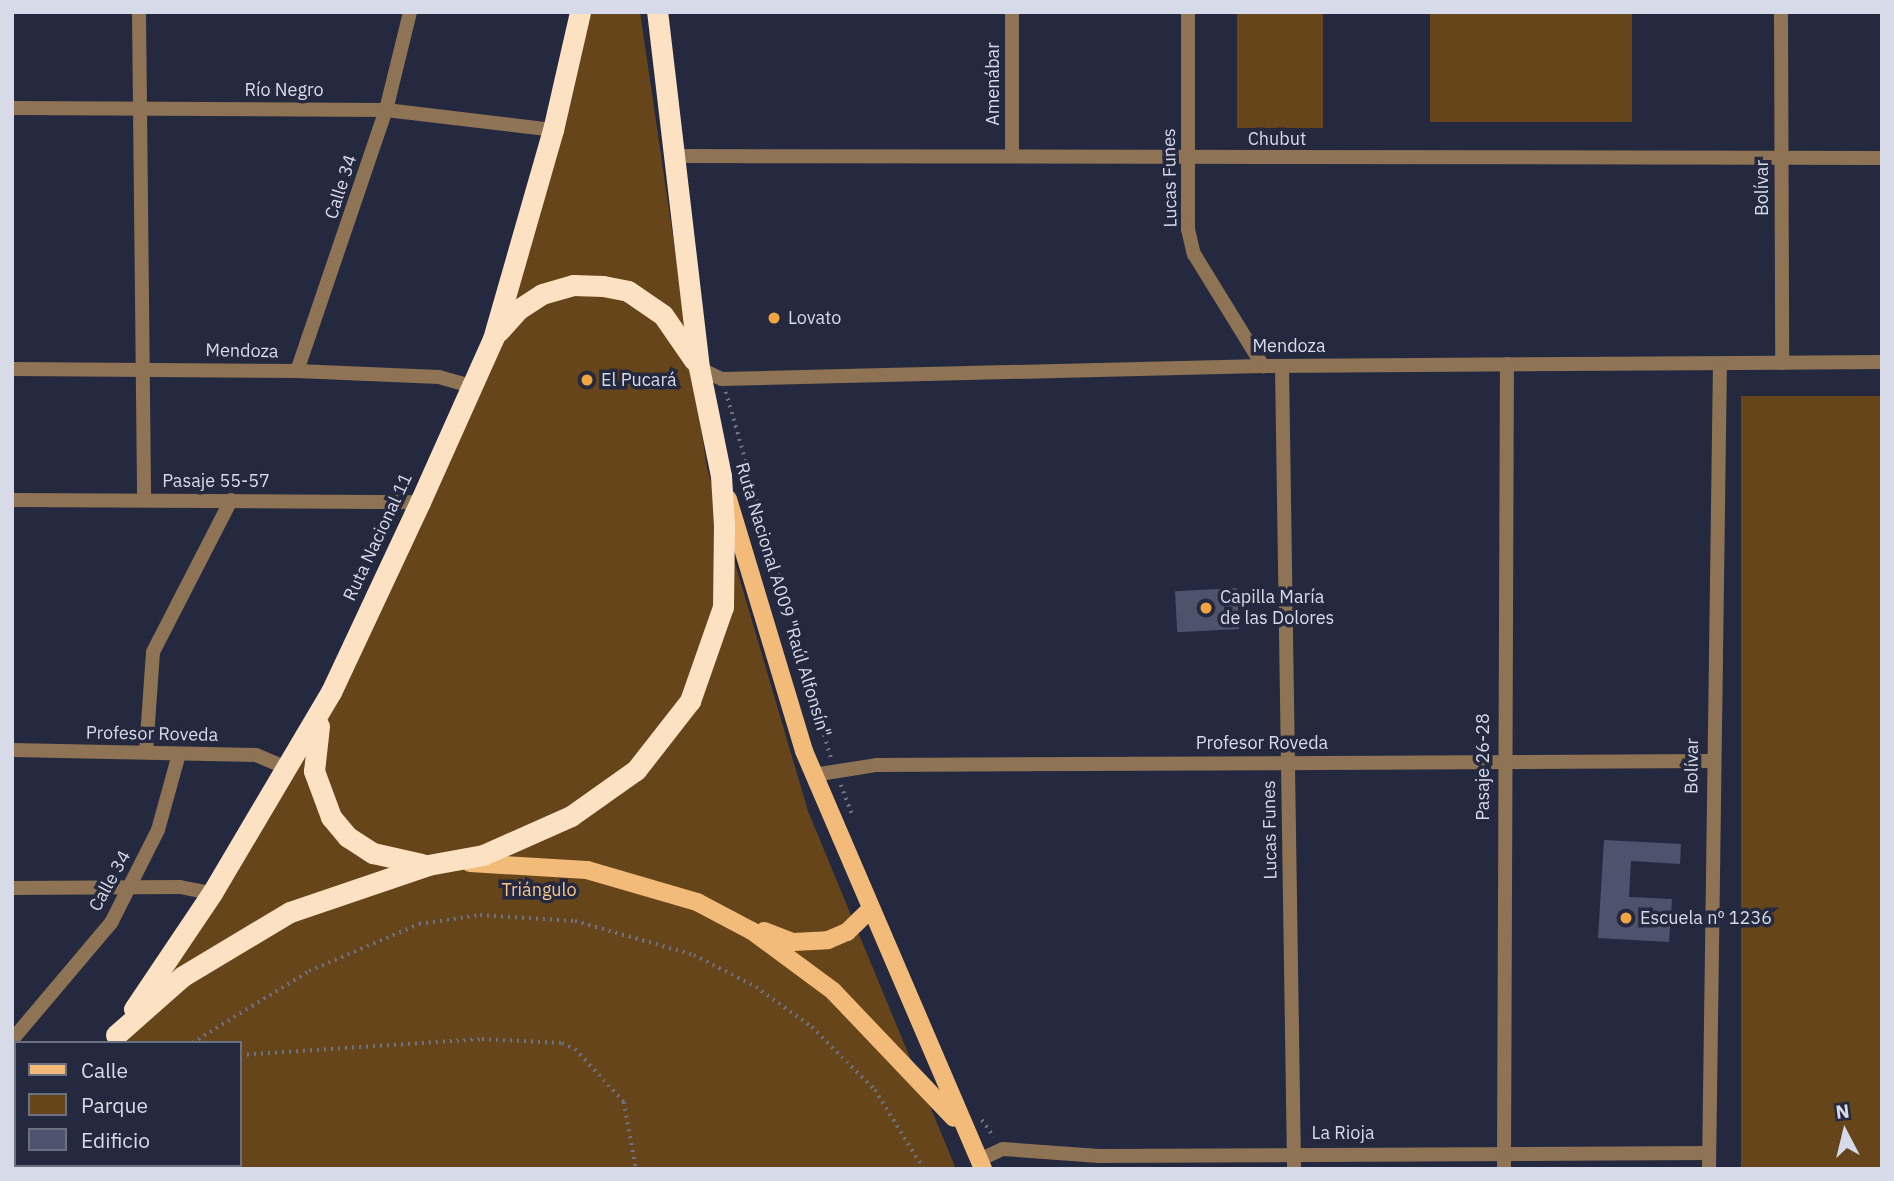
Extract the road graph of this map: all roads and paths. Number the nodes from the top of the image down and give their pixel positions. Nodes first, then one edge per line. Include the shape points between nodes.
1 (139, 12) edge
2 (410, 12) edge
3 (580, 12) edge
4 (657, 12) edge
5 (1012, 12) edge
6 (1188, 12) edge
7 (1781, 12) edge
8 (12, 108) edge
9 (140, 109) junction
10 (386, 110) junction
11 (554, 131) junction
12 (672, 156) junction
13 (1012, 156) junction
14 (1188, 158) junction
15 (1882, 158) edge
16 (1781, 159) junction
17 (493, 339) junction
18 (1882, 362) edge
19 (1782, 363) junction
20 (1720, 364) junction
21 (1507, 365) junction
22 (1263, 366) junction
23 (1282, 366) junction
24 (699, 368) junction
25 (12, 369) edge
26 (143, 369) junction
27 (297, 371) junction
28 (722, 379) junction
29 (471, 386) junction
30 (721, 476) junction
31 (12, 500) edge
32 (144, 500) junction
33 (231, 500) junction
34 (420, 502) junction
35 (331, 692) junction
36 (12, 750) edge
37 (146, 752) junction
38 (179, 754) junction
39 (1502, 761) junction
40 (1711, 761) junction
41 (1288, 762) junction
42 (288, 768) junction
43 (836, 771) junction
44 (813, 775) junction
45 (854, 820) dead end
46 (428, 865) junction
47 (12, 888) edge
48 (131, 888) junction
49 (212, 893) junction
50 (871, 909) junction
51 (731, 920) junction
52 (113, 1039) edge
53 (12, 1040) edge
54 (195, 1041) edge
55 (242, 1055) edge
56 (976, 1113) dead end
57 (965, 1130) junction
58 (1003, 1149) junction
59 (1294, 1152) junction
60 (1503, 1153) junction
61 (1709, 1153) junction
62 (981, 1164) edge
63 (636, 1169) edge
64 (924, 1169) edge
65 (1294, 1169) edge
66 (1504, 1169) edge
67 (1709, 1169) edge

1 - 9 street
2 - 10 street, Calle 34
3 - 11 highway, Ruta Nacional 11
4 - 12 highway, Ruta Nacional A009 "Raúl Alfonsín"
5 - 13 street, Amenábar
6 - 14 street, Lucas Funes
7 - 16 street, Bolívar
8 - 9 street, Río Negro
9 - 10 street, Río Negro
9 - 26 street
10 - 11 street, Río Negro
10 - 27 street, Calle 34
11 - 17 highway, Ruta Nacional 11
12 - 13 street, Chubut
12 - 24 highway, Ruta Nacional A009 "Raúl Alfonsín"
13 - 14 street, Chubut
14 - 16 street, Chubut
14 - 22 street, Lucas Funes via 1188,229 1195,254
15 - 16 street, Chubut
16 - 19 street, Bolívar
17 - 24 highway via 519,309 542,294 573,285 603,286 628,291 663,315
17 - 29 highway, Ruta Nacional 11
18 - 19 street, Mendoza
19 - 20 street, Mendoza
20 - 21 street, Mendoza
20 - 40 street, Bolívar
21 - 23 street, Mendoza
21 - 39 street, Pasaje 26-28
22 - 23 street, Mendoza
22 - 28 street, Mendoza
23 - 41 street, Lucas Funes
24 - 28 street, Mendoza
24 - 30 highway, Ruta Nacional A009 "Raúl Alfonsín"
25 - 26 street, Mendoza
26 - 27 street, Mendoza
26 - 32 street
27 - 29 street, Mendoza via 439,377
28 - 43 path
29 - 34 highway, Ruta Nacional 11
30 - 44 main road, Ruta Nacional A009 "Raúl Alfonsín"
30 - 46 highway via 723,607 703,676 674,725 635,770 571,816 483,855
31 - 32 street, Pasaje 55-57
32 - 33 street, Pasaje 55-57
33 - 34 street, Pasaje 55-57
33 - 37 street via 153,652
34 - 35 highway, Ruta Nacional 11
35 - 42 highway, Ruta Nacional 11
35 - 46 highway via 313,749 319,794 331,817 373,853
36 - 37 street, Profesor Roveda
37 - 38 street, Profesor Roveda
38 - 42 street, Profesor Roveda via 256,755
38 - 48 street, Calle 34 via 158,830
39 - 40 street, Profesor Roveda
39 - 41 street, Profesor Roveda
39 - 60 street, Pasaje 26-28
40 - 61 street, Bolívar
41 - 43 street, Profesor Roveda via 877,765
41 - 59 street, Lucas Funes
42 - 49 highway, Ruta Nacional 11
43 - 44 street, Profesor Roveda
43 - 45 path
44 - 50 main road, Ruta Nacional A009 "Raúl Alfonsín"
46 - 51 main road via 534,864 587,870 668,890
46 - 52 highway via 315,902 257,929 183,976
47 - 48 street
48 - 49 street
48 - 53 street, Calle 34 via 111,923
49 - 52 highway, Ruta Nacional 11
50 - 51 main road via 848,932 828,940 793,942
50 - 57 main road, Ruta Nacional A009 "Raúl Alfonsín"
51 - 57 main road via 833,992
54 - 64 path via 309,971 419,924 480,915 575,921 694,955 757,987 812,1027 875,1090
55 - 63 path via 482,1039 562,1043 575,1049 624,1102
56 - 58 path
57 - 62 main road, Ruta Nacional A009 "Raúl Alfonsín"
58 - 59 street, La Rioja via 1099,1156
58 - 62 street, La Rioja
59 - 60 street, La Rioja
59 - 65 street, Lucas Funes
60 - 61 street, La Rioja
60 - 66 street, Pasaje 26-28
61 - 67 street, Bolívar

